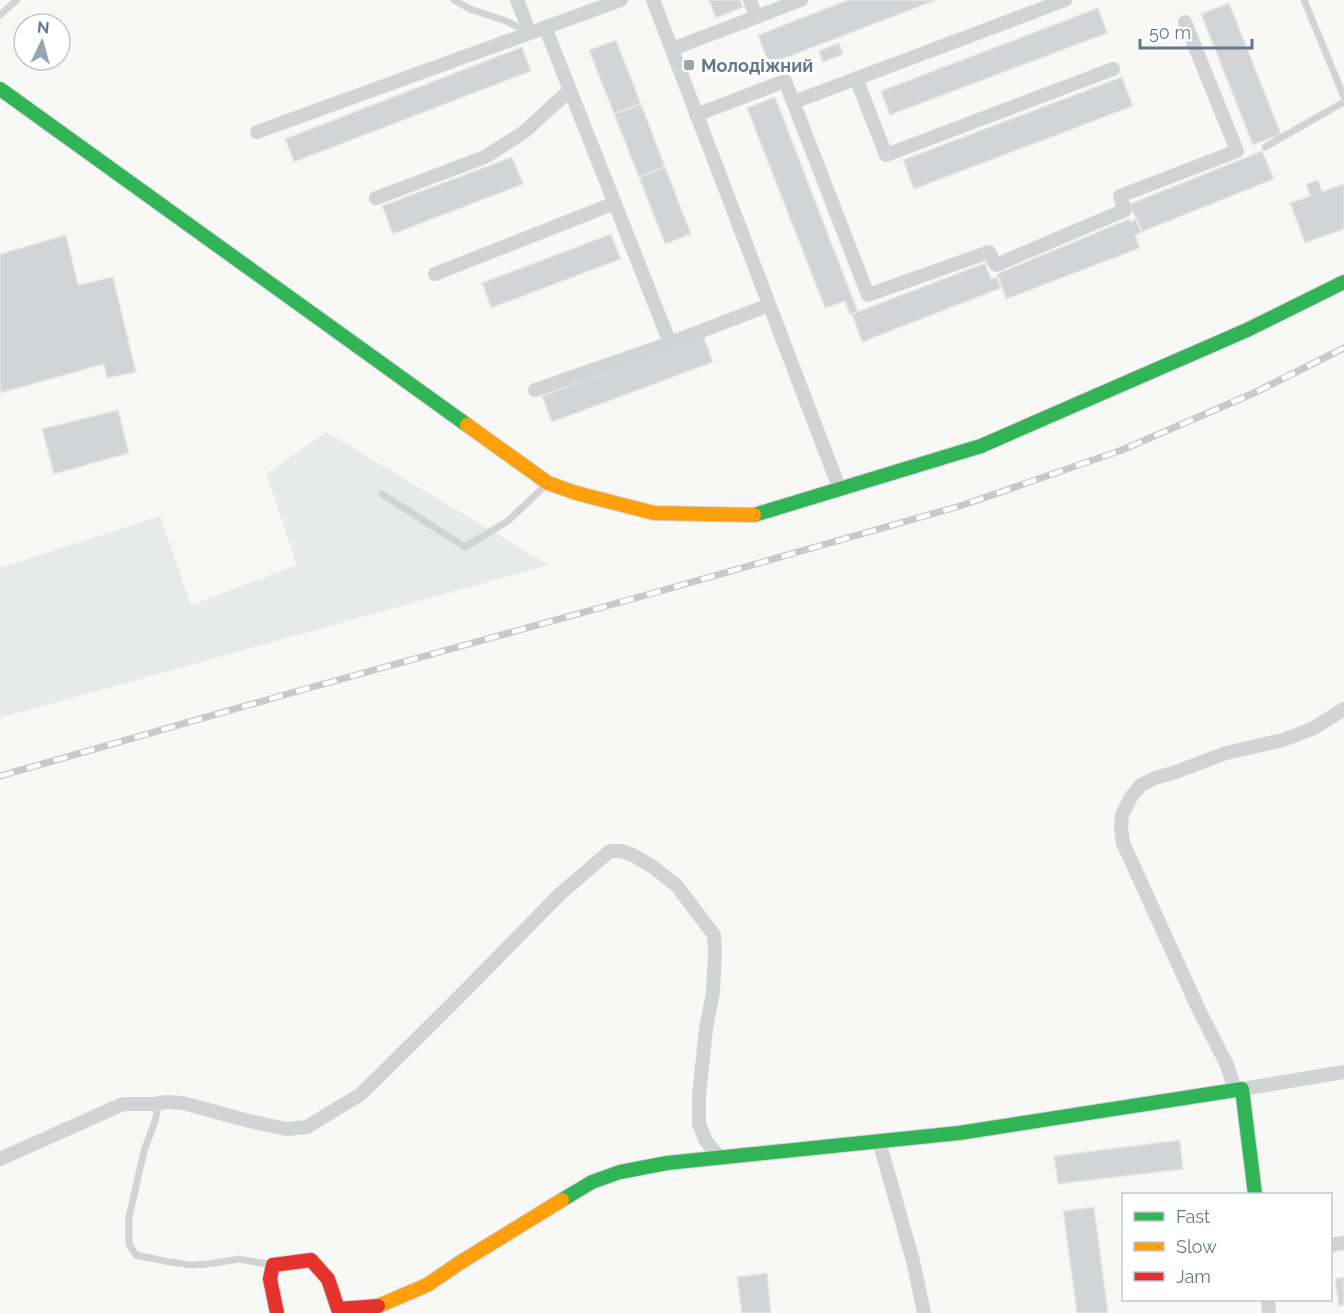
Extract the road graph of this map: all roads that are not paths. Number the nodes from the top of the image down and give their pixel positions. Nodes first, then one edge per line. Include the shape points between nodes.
1 (16, 0) edge
2 (454, 0) edge
3 (518, 0) edge
4 (621, 0) edge
5 (653, 0) edge
6 (750, 0) edge
7 (801, 0) edge
8 (1065, 0) edge
9 (1304, 0) edge
10 (0, 15) edge
11 (756, 17) junction
12 (1185, 22) dead end
13 (545, 27) junction
14 (530, 33) junction
15 (672, 49) junction
16 (1113, 69) dead end
17 (856, 78) junction
18 (0, 89) edge
19 (570, 90) junction
20 (1344, 97) edge
21 (794, 102) junction
22 (1344, 102) edge
23 (696, 115) junction
24 (257, 132) dead end
25 (1265, 147) dead end
26 (376, 198) dead end
27 (615, 203) junction
28 (435, 274) dead end
29 (1344, 282) edge
30 (769, 305) junction
31 (670, 343) junction
32 (536, 390) dead end
33 (548, 483) junction
34 (840, 490) junction
35 (382, 494) dead end
36 (1344, 709) edge
37 (1344, 1072) edge
38 (1238, 1089) junction
39 (159, 1103) junction
40 (879, 1141) junction
41 (720, 1158) junction
42 (0, 1159) edge
43 (1255, 1193) edge
44 (273, 1265) junction
45 (277, 1313) edge
46 (924, 1313) edge

1 - 10 lane
2 - 14 lane
3 - 14 street
4 - 13 street
5 - 15 street
6 - 11 street
7 - 11 street
8 - 17 street
9 - 20 lane
11 - 15 street
12 - 21 street via 1236,151 1120,196 1125,210 996,265 989,252 868,295
13 - 14 street
13 - 19 street
14 - 24 street
15 - 23 street
16 - 17 street via 886,155
17 - 21 street
18 - 33 street
19 - 26 street via 524,132 485,157
19 - 27 street
21 - 23 street via 785,81
22 - 25 lane
23 - 30 street
27 - 28 street
27 - 31 street
29 - 34 street via 1247,330 981,446
30 - 31 street
30 - 34 street
31 - 32 street
33 - 34 street via 654,513 752,516
33 - 35 lane via 508,521 465,548
36 - 38 street via 1314,728 1283,740 1226,753 1155,777 1141,785 1122,815 1123,843
37 - 38 street
38 - 40 street via 959,1133
38 - 43 street
39 - 41 street via 183,1103 287,1129 307,1127 361,1094 560,894 610,851 621,850 653,867 677,886 714,935 713,992 699,1095 699,1124
39 - 42 street via 123,1104
39 - 44 lane via 129,1217 129,1244 136,1255 191,1265 239,1259
40 - 41 street
40 - 46 street
41 - 44 street via 667,1163 591,1182 427,1285 378,1306 338,1309 328,1279 311,1260
44 - 45 street via 270,1279

